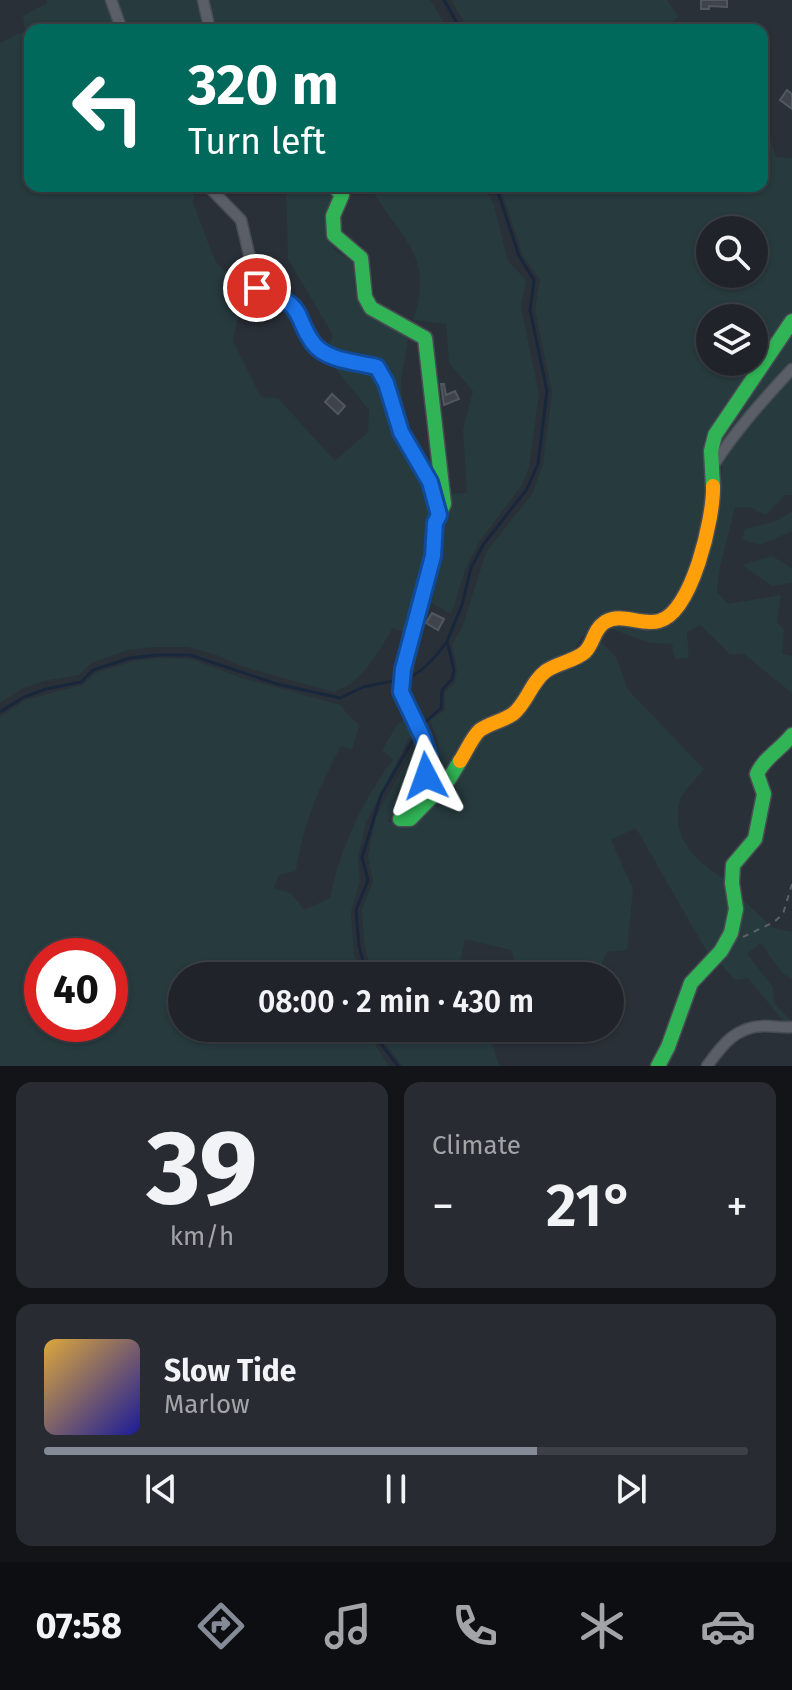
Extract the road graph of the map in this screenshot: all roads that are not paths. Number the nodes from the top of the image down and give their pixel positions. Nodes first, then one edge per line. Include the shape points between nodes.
1 (111, 0) edge
2 (203, 0) edge
3 (120, 24) edge
4 (209, 24) edge
5 (214, 192) edge
6 (339, 192) edge
7 (792, 321) edge
8 (792, 369) edge
9 (713, 466) junction
10 (439, 515) junction
11 (792, 735) edge
12 (792, 1027) edge
13 (658, 1066) edge
14 (707, 1066) edge

1 - 3 street
2 - 4 street
5 - 10 street via 241,220 263,295 282,298 299,313 314,345 349,362 377,367 401,432 430,482
6 - 10 street via 334,235 361,258 371,308 425,338 444,490
7 - 9 street via 711,441
8 - 9 street via 759,403
9 - 10 street via 709,526 670,618 649,623 613,617 591,636 585,652 546,671 514,713 479,731 449,779 410,819 400,819 426,776 429,756 401,692
11 - 13 street via 761,764 757,774 764,794 755,839 733,865 736,909 731,933 691,983
12 - 14 street via 749,1028 731,1035

